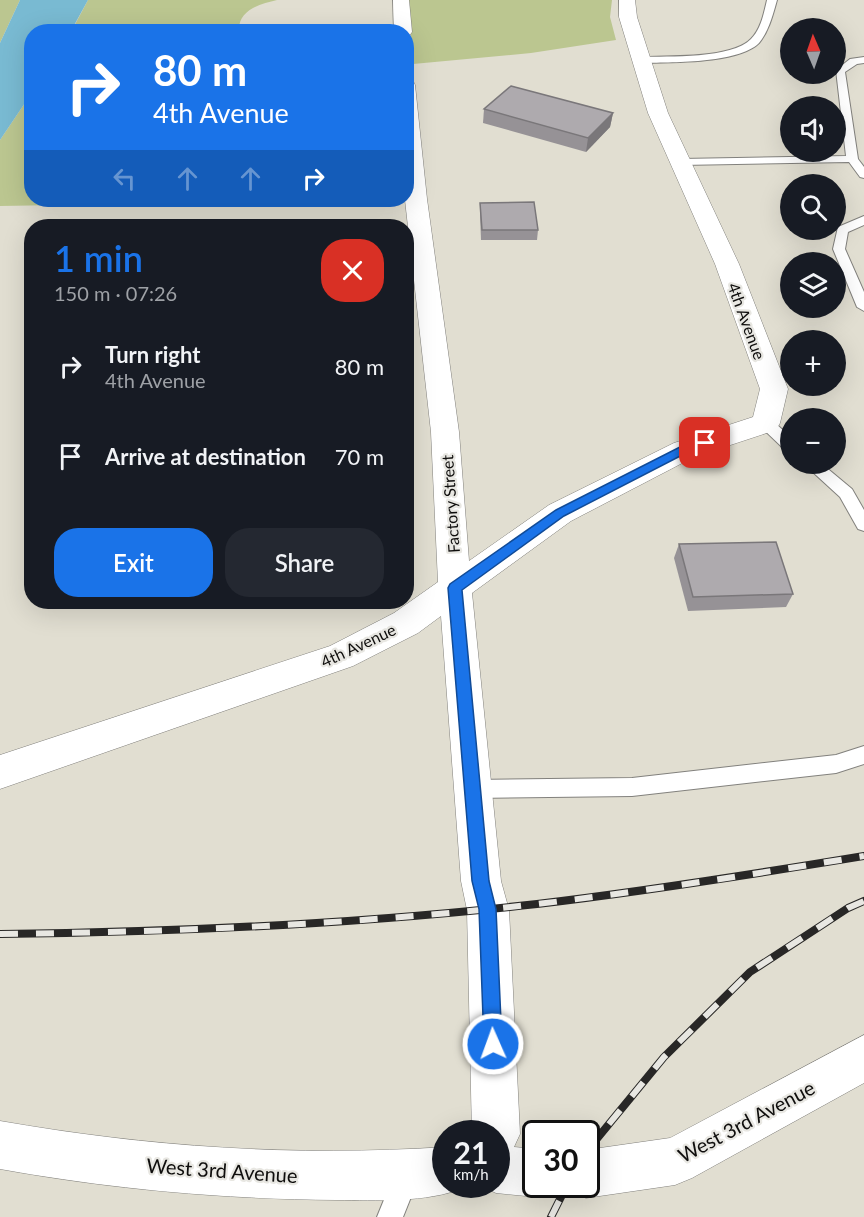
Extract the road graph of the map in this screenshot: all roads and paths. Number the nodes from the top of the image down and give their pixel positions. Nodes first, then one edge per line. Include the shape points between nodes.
1 (400, 0) edge
2 (627, 0) edge
3 (772, 0) edge
4 (402, 24) edge
5 (641, 60) junction
6 (864, 60) edge
7 (852, 159) junction
8 (681, 162) junction
9 (864, 174) edge
10 (414, 176) edge
11 (864, 220) edge
12 (860, 286) edge
13 (864, 307) edge
14 (766, 423) junction
15 (780, 436) edge
16 (823, 474) edge
17 (864, 525) edge
18 (455, 588) junction
19 (864, 755) edge
20 (0, 772) edge
21 (472, 789) junction
22 (864, 1058) edge
23 (503, 1120) edge
24 (0, 1145) edge
25 (426, 1172) edge
26 (600, 1172) edge
27 (390, 1217) edge

1 - 4 street
2 - 5 street, 4th Avenue
3 - 5 lane via 753,45 704,58
5 - 8 street, 4th Avenue via 658,113
6 - 7 lane via 854,61 840,71
7 - 8 lane
7 - 9 lane
8 - 14 street, 4th Avenue via 727,264 774,389
10 - 18 street, Factory Street via 445,432
11 - 12 lane via 842,230 839,249
12 - 13 lane
14 - 15 lane
14 - 18 street, 4th Avenue via 684,450 570,508
16 - 17 lane via 846,494
18 - 20 street, 4th Avenue via 406,623 341,656
18 - 21 street, Factory Street
19 - 21 lane via 836,764 632,787
21 - 23 street, Factory Street via 481,881 488,909
22 - 26 street, West 3rd Avenue via 675,1161
24 - 25 street, West 3rd Avenue via 67,1158 223,1173 351,1176
25 - 27 lane

